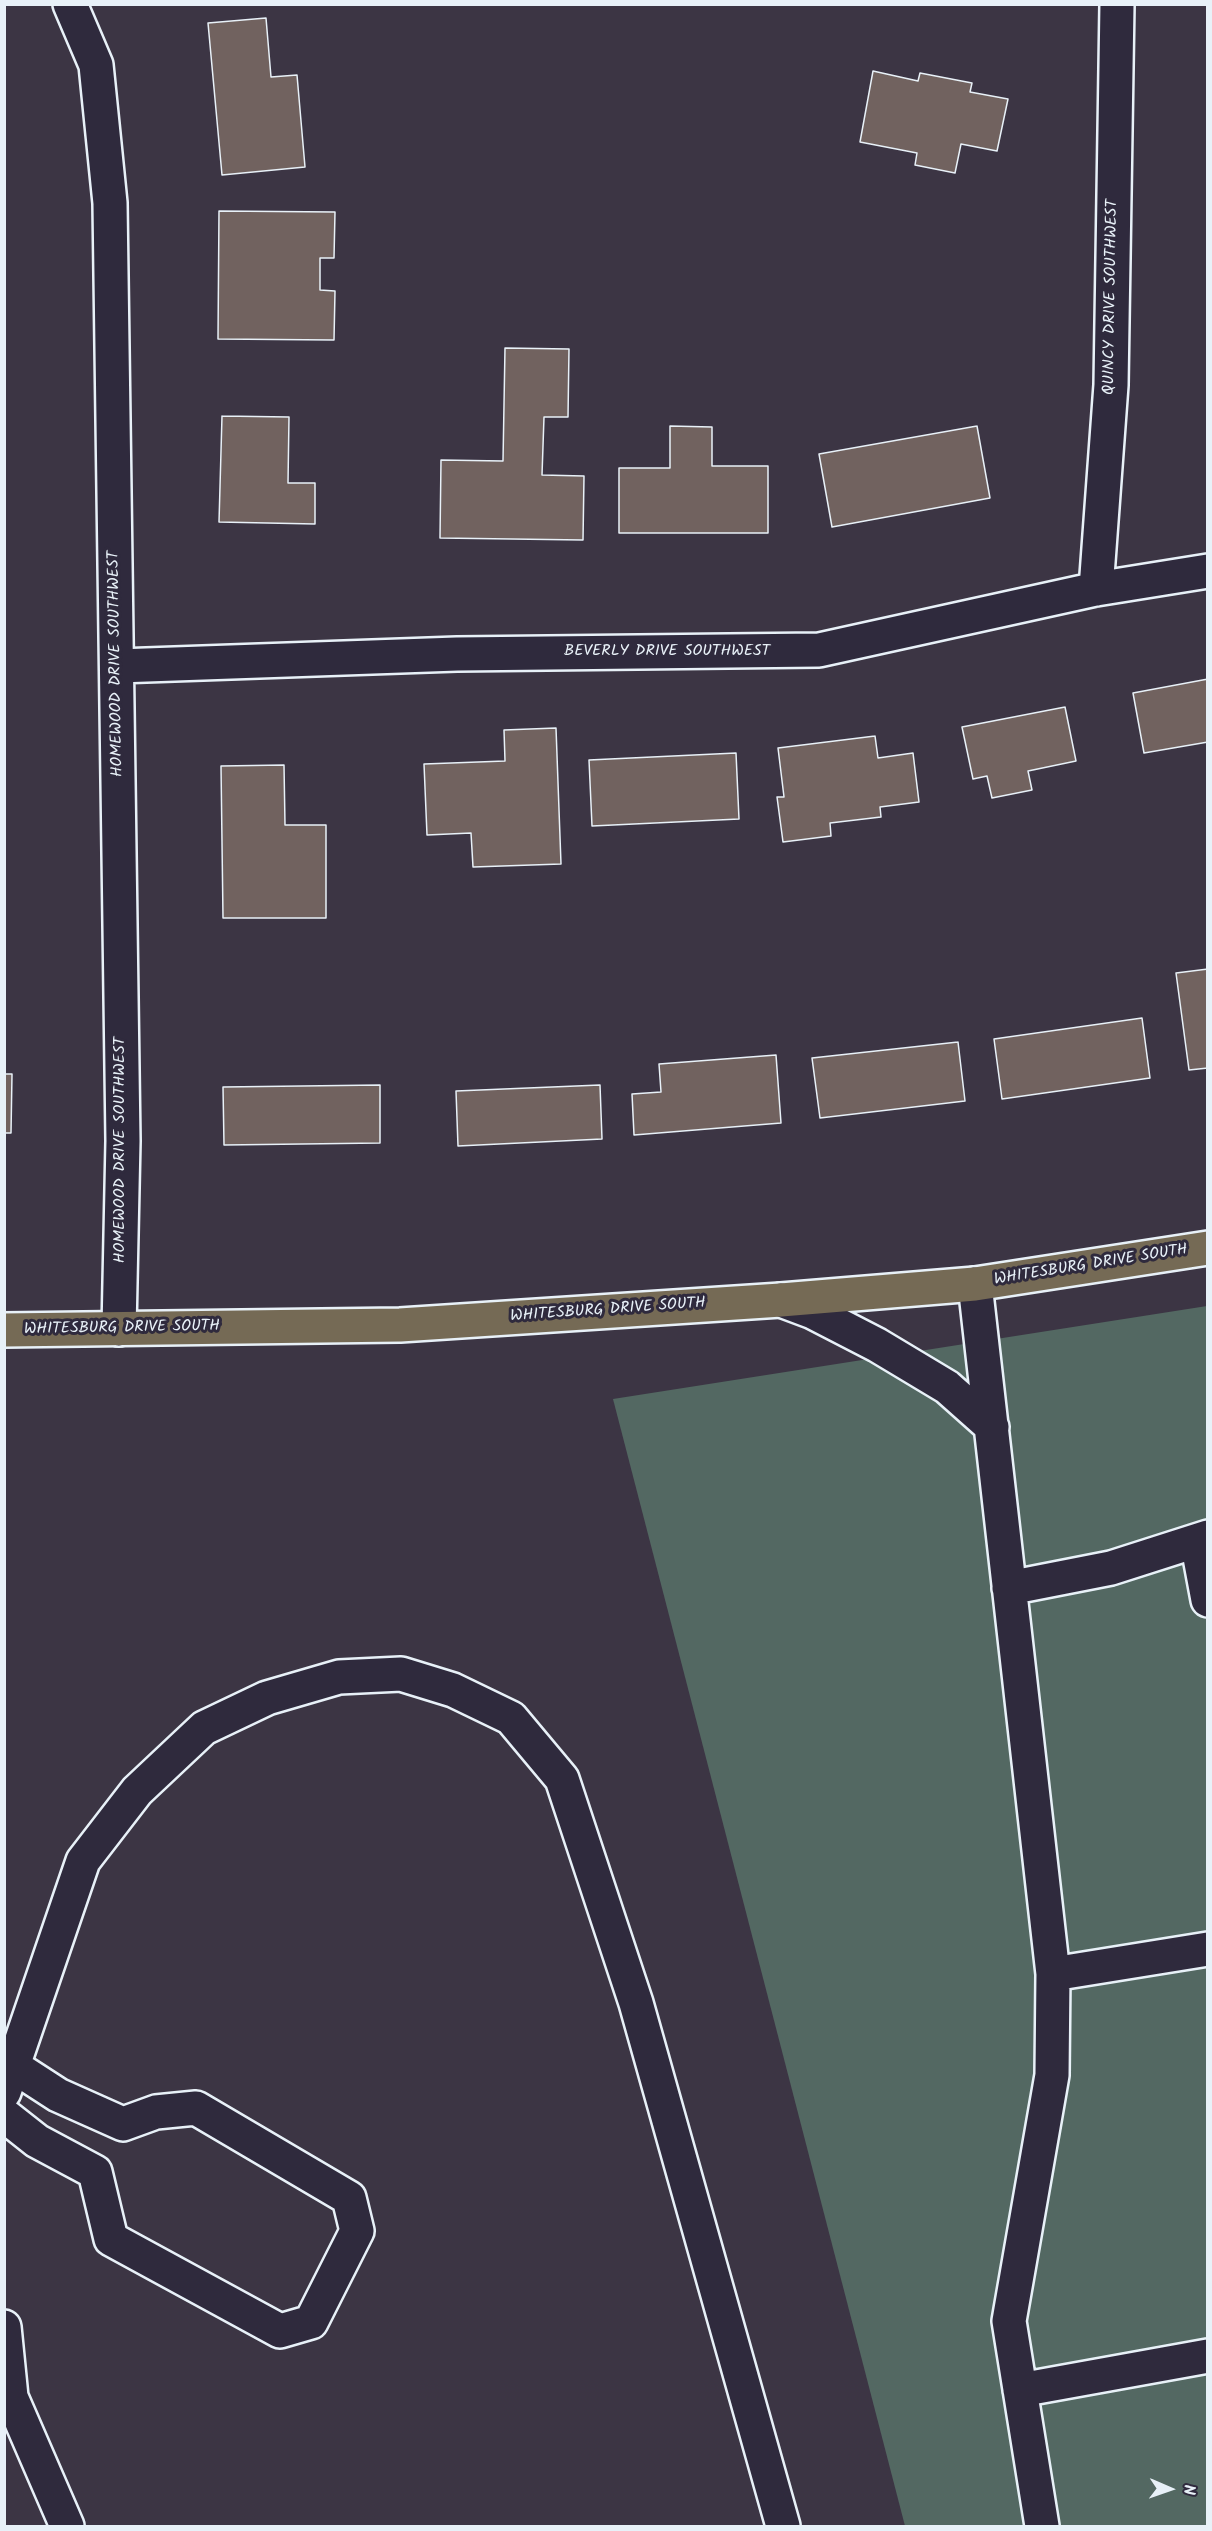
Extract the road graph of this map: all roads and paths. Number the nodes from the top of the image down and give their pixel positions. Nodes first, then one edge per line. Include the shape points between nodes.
1 (70, 4) edge
2 (1117, 4) edge
3 (1208, 571) edge
4 (1096, 589) junction
5 (118, 666) junction
6 (1208, 1248) edge
7 (975, 1284) junction
8 (781, 1300) junction
9 (119, 1329) junction
10 (4, 1330) edge
11 (992, 1427) junction
12 (1202, 1539) edge
13 (1009, 1588) junction
14 (1208, 1600) edge
15 (1208, 1949) edge
16 (1053, 1974) junction
17 (7, 2072) edge
18 (4, 2115) edge
19 (4, 2327) edge
20 (1208, 2356) edge
21 (1020, 2390) junction
22 (67, 2526) edge
23 (783, 2526) edge
24 (1042, 2526) edge

1 - 5 street, HOMEWOOD DRIVE SOUTHWEST via 96,65 110,203
2 - 4 street, QUINCY DRIVE SOUTHWEST via 1111,385
3 - 4 street, BEVERLY DRIVE SOUTHWEST
4 - 5 street, BEVERLY DRIVE SOUTHWEST via 819,650 457,654
5 - 9 street, HOMEWOOD DRIVE SOUTHWEST via 123,1141
6 - 7 main road, WHITESBURG DRIVE SOUTH
7 - 8 main road, WHITESBURG DRIVE SOUTH
7 - 11 street
8 - 9 main road, WHITESBURG DRIVE SOUTH via 400,1325
8 - 11 street via 877,1345 947,1387
9 - 10 main road, WHITESBURG DRIVE SOUTH
11 - 13 street
12 - 13 street via 1112,1568
12 - 14 street
13 - 16 street
15 - 16 street
16 - 21 street via 1052,2075 1009,2321
17 - 18 street via 123,2124 156,2112 195,2108 349,2198 357,2231 311,2322 280,2331 111,2239 95,2172 37,2141
17 - 23 street via 82,1861 137,1791 204,1728 267,1698 339,1677 401,1674 453,1690 511,1718 562,1779 636,2003
19 - 22 street via 11,2397
20 - 21 street
21 - 24 street

